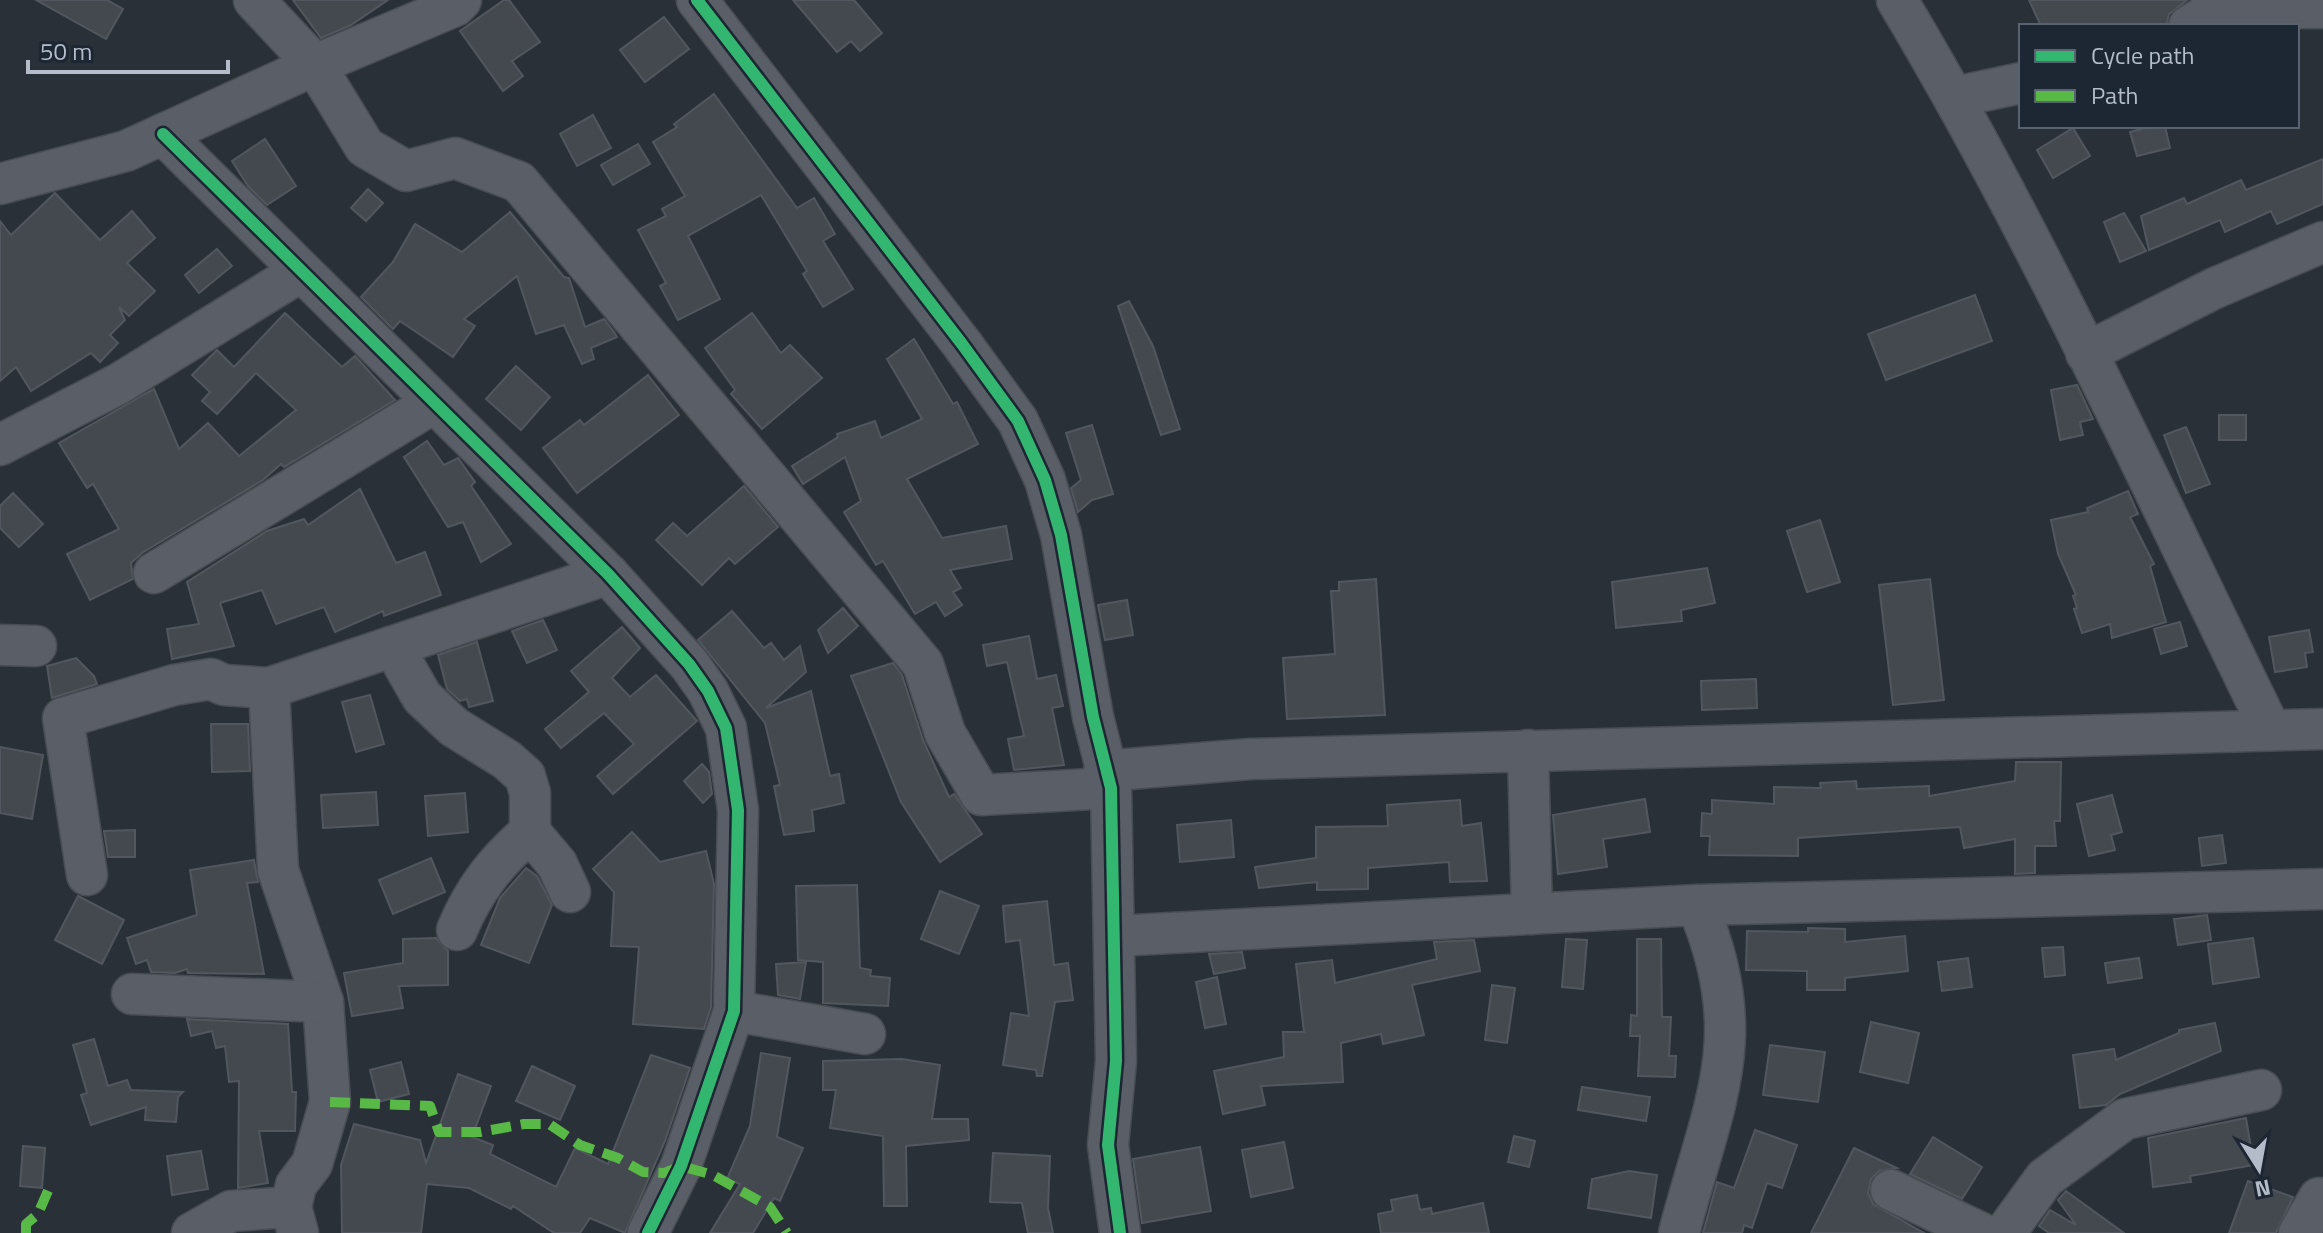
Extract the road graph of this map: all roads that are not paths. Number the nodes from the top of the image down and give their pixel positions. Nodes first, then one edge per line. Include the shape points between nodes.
1 (254, 0) edge
2 (461, 0) edge
3 (697, 0) edge
4 (1897, 0) edge
5 (2323, 8) edge
6 (2192, 24) edge
7 (315, 65) junction
8 (2019, 83) edge
9 (1955, 97) junction
10 (163, 134) junction
11 (0, 184) edge
12 (2323, 242) edge
13 (300, 272) junction
14 (2086, 353) junction
15 (432, 404) junction
16 (0, 445) edge
17 (154, 573) dead end
18 (608, 574) junction
19 (393, 646) junction
20 (269, 688) junction
21 (2270, 729) junction
22 (2323, 729) edge
23 (1528, 750) junction
24 (1107, 780) junction
25 (530, 832) junction
26 (87, 875) dead end
27 (2323, 889) edge
28 (570, 892) dead end
29 (1697, 905) junction
30 (1532, 914) junction
31 (457, 930) dead end
32 (1115, 936) junction
33 (132, 994) dead end
34 (323, 1002) junction
35 (734, 1011) junction
36 (865, 1034) dead end
37 (2261, 1090) dead end
38 (1891, 1190) dead end
39 (2319, 1198) dead end
40 (295, 1220) edge
41 (192, 1233) edge
42 (648, 1233) edge
43 (1120, 1233) edge
44 (1679, 1233) edge
45 (1981, 1233) edge
46 (2005, 1233) edge
47 (2299, 1233) edge

1 - 7 street
2 - 7 street
3 - 24 street via 1018,421 1045,480 1061,535
4 - 9 street
5 - 6 street via 2218,8
7 - 10 street
7 - 24 street via 365,147 406,171 455,158 519,182 923,664 945,733 981,795
8 - 9 street
9 - 14 street
10 - 11 street via 126,151
10 - 13 street
12 - 14 street via 2215,288
13 - 15 street
13 - 16 street via 120,383
14 - 21 street
15 - 17 street
15 - 18 street
18 - 19 street
18 - 35 street via 689,664 726,728 738,810
19 - 20 street
19 - 25 street via 422,697 454,727 525,776
20 - 26 street via 211,679 63,718
20 - 34 street via 278,870
21 - 22 street
21 - 23 street
23 - 24 street via 1250,759
23 - 30 street
24 - 32 street
25 - 28 street via 557,864
25 - 31 street via 498,859
27 - 29 street
29 - 30 street
29 - 44 street via 1714,943 1728,1033 1723,1076
30 - 32 street
32 - 43 street via 1116,1061 1108,1145
33 - 34 street
34 - 40 street via 330,1102 312,1164 296,1185
35 - 36 street
35 - 42 street via 681,1166
37 - 46 street via 2125,1119 2045,1178
38 - 45 street
39 - 47 street
40 - 41 street via 231,1211

